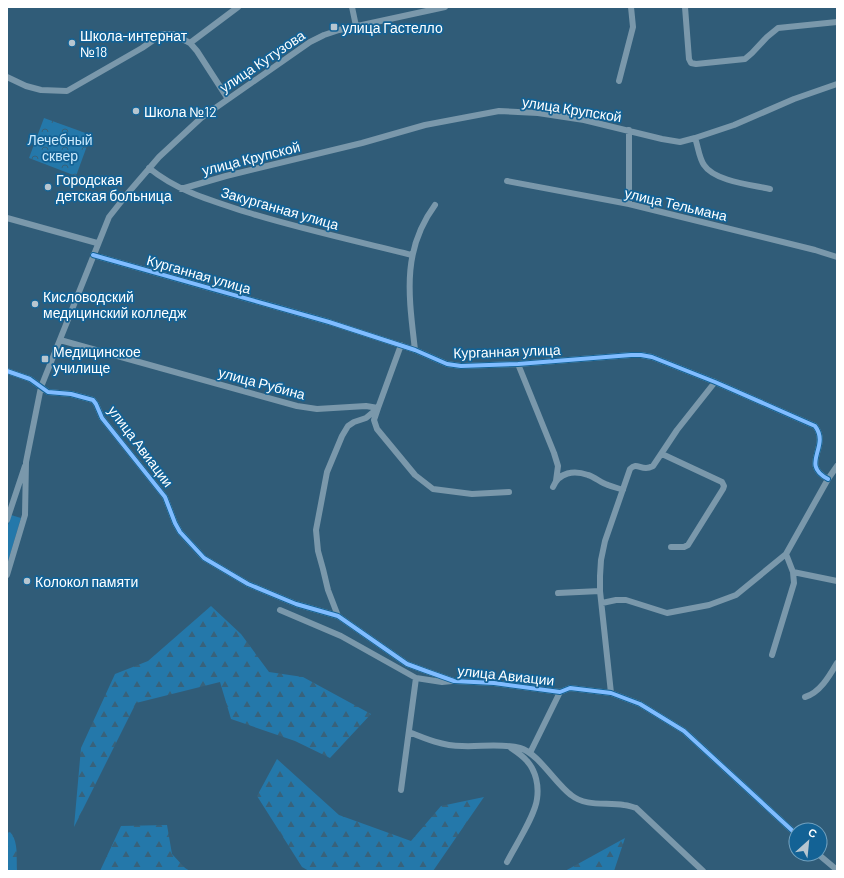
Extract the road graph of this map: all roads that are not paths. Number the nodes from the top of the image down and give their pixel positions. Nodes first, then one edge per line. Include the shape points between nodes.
1 (238, 7) edge
2 (352, 7) edge
3 (445, 7) edge
4 (631, 7) edge
5 (685, 7) edge
6 (837, 22) edge
7 (356, 26) junction
8 (190, 43) junction
9 (7, 77) edge
10 (619, 81) dead end
11 (837, 84) edge
12 (228, 98) junction
13 (629, 130) junction
14 (695, 138) junction
15 (149, 168) junction
16 (507, 182) dead end
17 (181, 189) junction
18 (770, 189) dead end
19 (629, 204) junction
20 (435, 205) dead end
21 (7, 218) edge
22 (97, 243) junction
23 (93, 255) junction
24 (412, 255) junction
25 (837, 257) edge
26 (60, 340) junction
27 (401, 345) junction
28 (415, 350) junction
29 (518, 364) junction
30 (7, 371) edge
31 (715, 382) junction
32 (41, 387) junction
33 (378, 408) junction
34 (662, 454) junction
35 (26, 462) junction
36 (837, 466) edge
37 (828, 479) junction
38 (623, 490) junction
39 (509, 492) dead end
40 (7, 520) edge
41 (671, 547) dead end
42 (786, 554) junction
43 (792, 572) junction
44 (7, 575) edge
45 (837, 581) edge
46 (600, 591) junction
47 (558, 593) dead end
48 (602, 603) junction
49 (280, 610) dead end
50 (338, 616) junction
51 (772, 655) dead end
52 (837, 663) edge
53 (416, 678) junction
54 (454, 681) junction
55 (560, 692) junction
56 (611, 693) junction
57 (805, 697) dead end
58 (409, 732) junction
59 (510, 747) junction
60 (530, 753) junction
61 (401, 790) dead end
62 (788, 827) edge
63 (507, 862) dead end
64 (828, 862) edge
65 (837, 870) edge
66 (703, 871) edge

1 - 8 street
2 - 7 street
3 - 7 street, улица Кутузова
4 - 10 street via 633,27
5 - 6 street via 689,59 691,63 696,64 745,59 778,28
7 - 12 street, улица Кутузова via 324,35 310,42
8 - 9 street via 173,34 163,34 67,90 41,90
8 - 12 street
11 - 14 street, улица Крупской
12 - 15 street, улица Кутузова via 201,118
13 - 14 street, улица Крупской via 680,142
13 - 17 street, улица Крупской via 538,113 499,111 425,125
13 - 19 street
14 - 18 street via 703,164 711,172 723,178
15 - 17 street, Закурганная улица
15 - 22 street, улица Кутузова via 108,217
16 - 19 street, улица Тельмана
17 - 24 street, Закурганная улица via 204,199 288,225
19 - 25 street, улица Тельмана
20 - 24 street via 426,217
21 - 22 street
22 - 23 street, улица Кутузова
23 - 26 street, улица Кутузова
23 - 27 street, Курганная улица
24 - 28 street via 409,294
26 - 32 street, улица Кутузова
26 - 33 street, улица Рубина via 297,406 317,409 366,406
27 - 28 street, Курганная улица
27 - 33 street
28 - 29 street, Курганная улица via 447,364 461,366
29 - 31 street, Курганная улица via 641,355
29 - 38 street via 558,466 554,484 560,476 577,472
30 - 32 street via 30,379
31 - 34 street via 677,430
31 - 37 street, Курганная улица via 815,426 821,438 816,469 820,475
32 - 35 street, улица Кутузова
32 - 50 street, улица Авиации via 48,392 71,394 93,400 102,418 165,496 180,532 204,558 248,584 296,604
33 - 39 street via 374,420 377,429 415,475 433,489 472,494
33 - 50 street via 366,418 348,426 327,472 316,530 318,551
34 - 38 street via 653,466 632,466
34 - 41 street via 722,482 724,486 688,545 684,548
35 - 40 street, улица Кутузова
35 - 44 street, улица Кутузова via 25,515
36 - 37 street
37 - 42 street
38 - 46 street via 601,560
42 - 43 street
42 - 48 street via 736,595 709,605 668,613 626,600
43 - 45 street
43 - 51 street via 794,583
46 - 47 street
46 - 48 street
48 - 56 street
49 - 53 street, улица Авиации via 341,636
50 - 54 street, улица Авиации via 407,664
52 - 57 street via 816,691
53 - 54 street, улица Авиации
53 - 58 street
54 - 55 street, улица Авиации
55 - 56 street, улица Авиации via 570,688
55 - 60 street
56 - 62 street, улица Авиации via 640,704 684,731
58 - 59 street via 430,740 460,746
58 - 61 street
59 - 60 street
59 - 63 street via 527,761 535,773 537,798 534,810
60 - 66 street via 570,795 580,801 636,808
64 - 65 street

